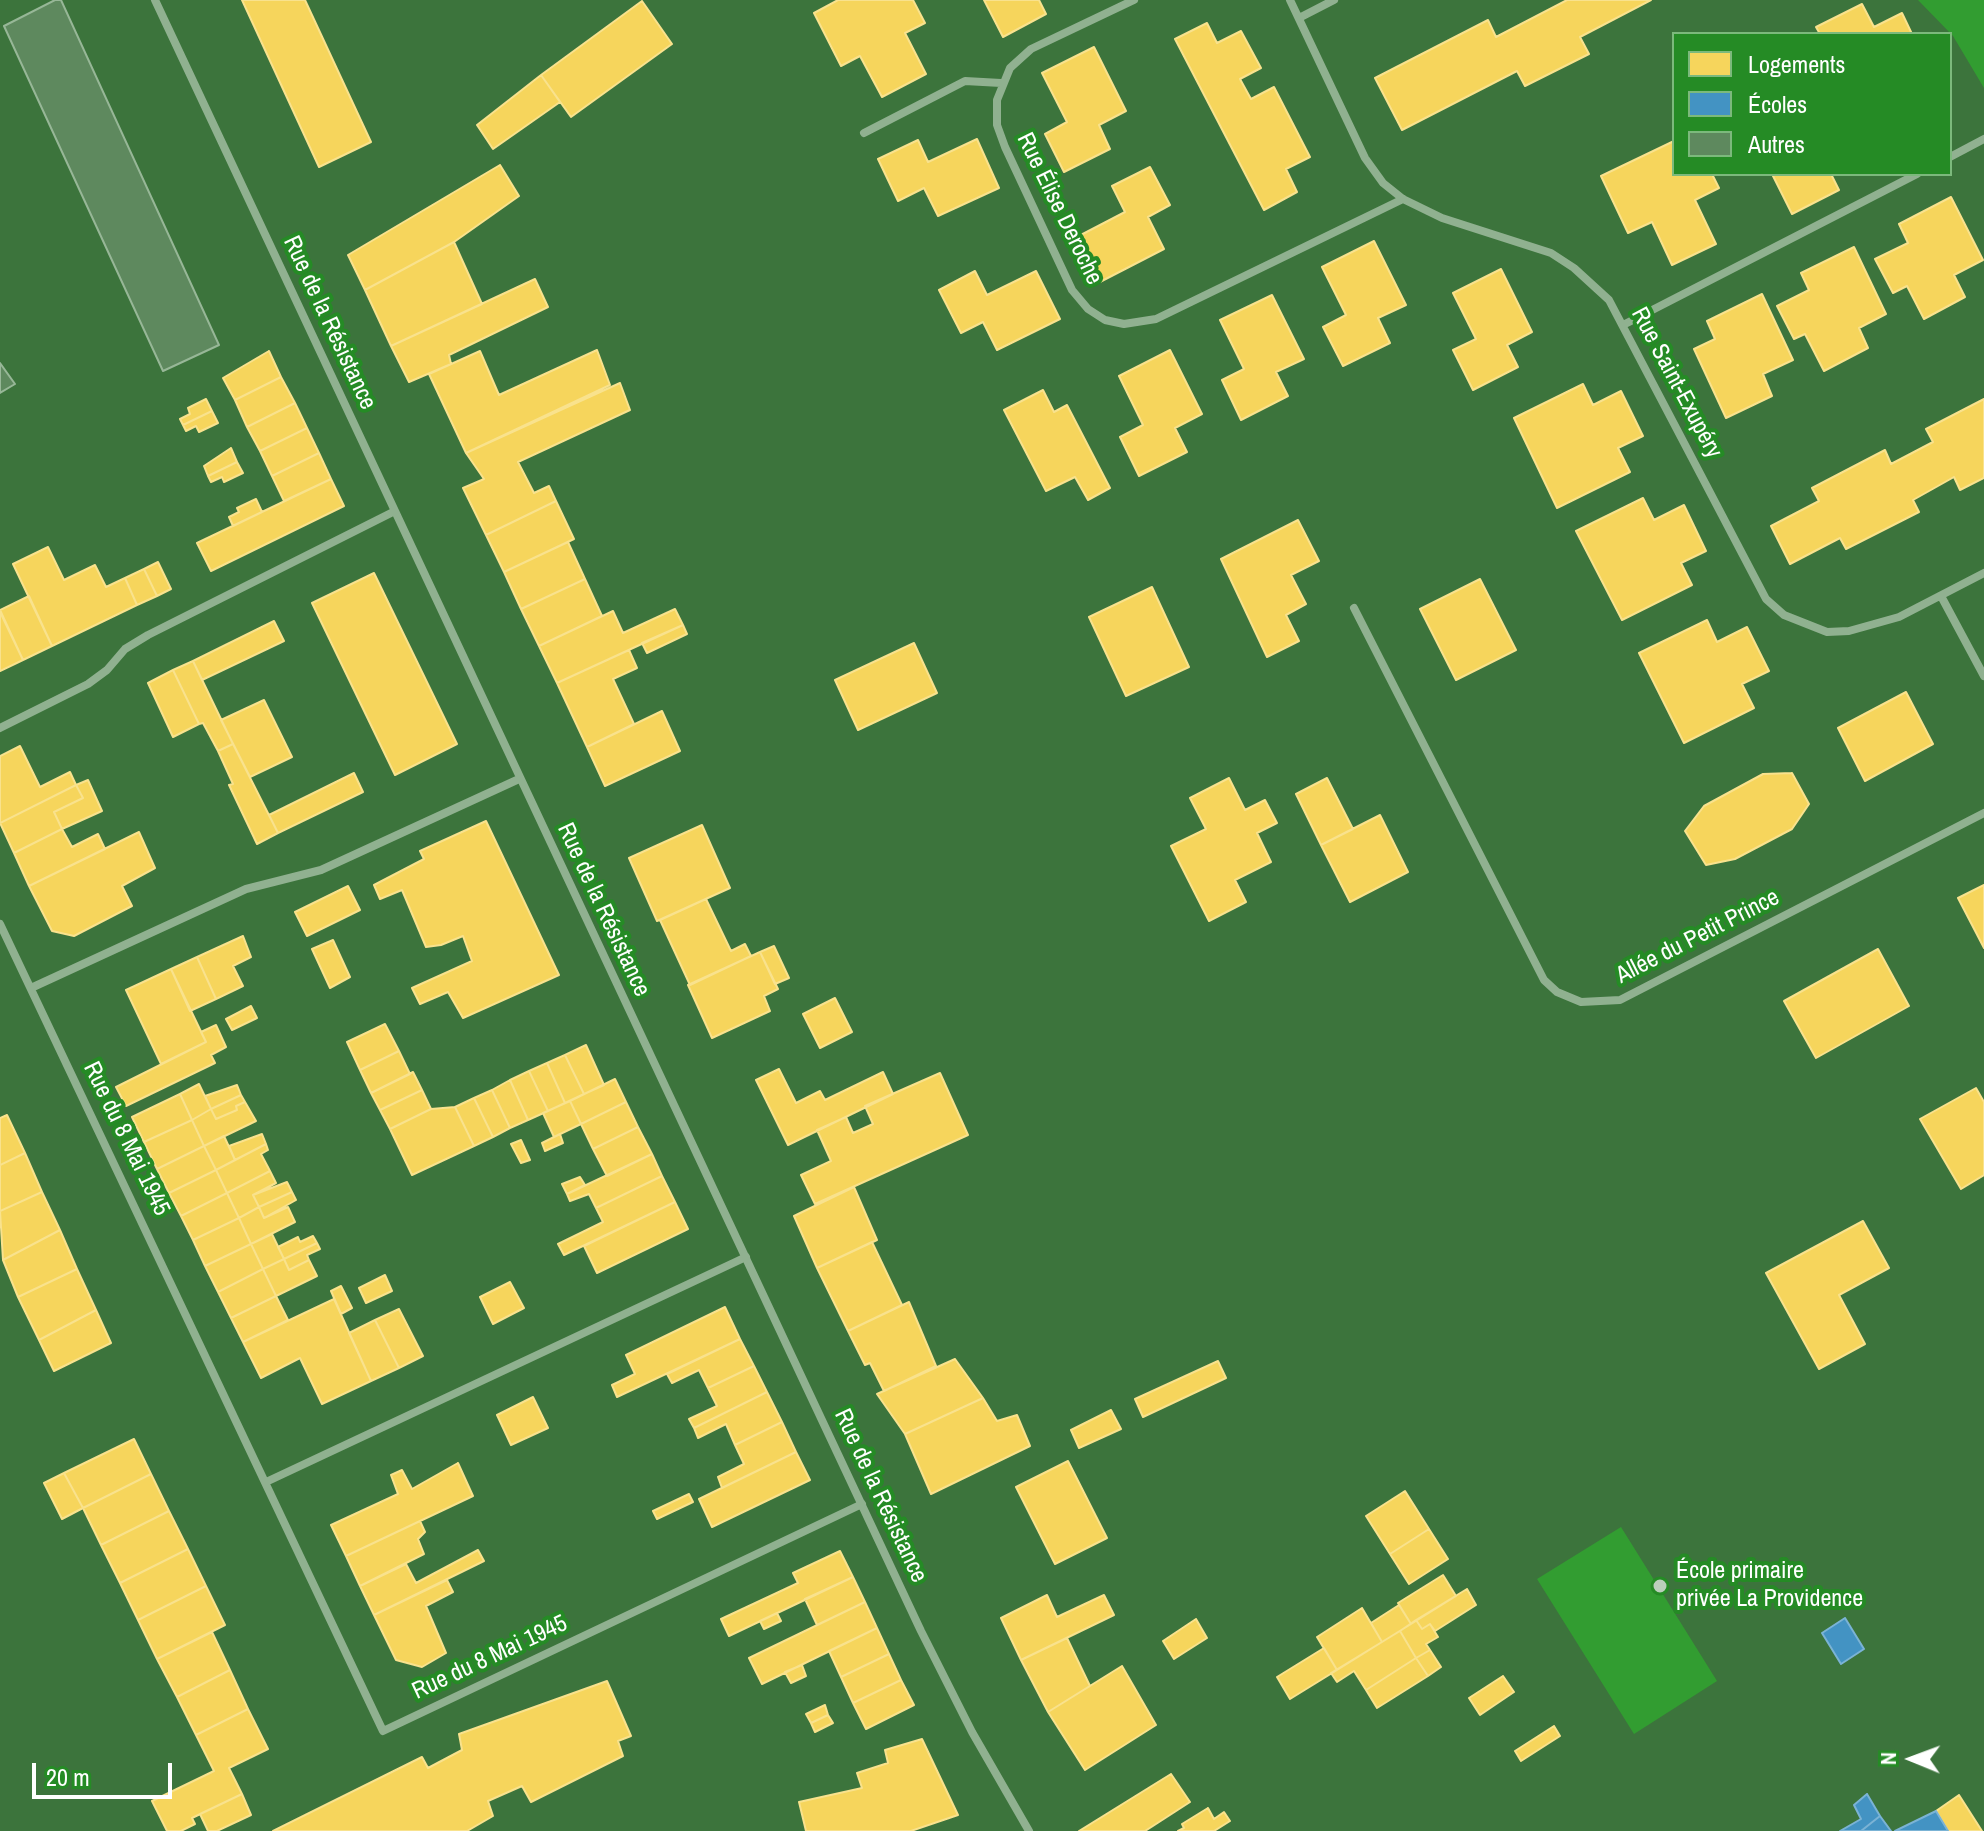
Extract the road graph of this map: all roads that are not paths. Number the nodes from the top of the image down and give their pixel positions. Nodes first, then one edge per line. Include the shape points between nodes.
1 (155, 0) edge
2 (1134, 0) edge
3 (1290, 0) edge
4 (1334, 0) edge
5 (1299, 18) junction
6 (1001, 83) junction
7 (864, 133) dead end
8 (1984, 139) edge
9 (1952, 156) edge
10 (1913, 176) edge
11 (1403, 199) junction
12 (1625, 324) junction
13 (395, 511) junction
14 (1984, 573) edge
15 (1941, 596) junction
16 (1354, 608) dead end
17 (1984, 676) edge
18 (0, 728) edge
19 (519, 779) junction
20 (1984, 813) edge
21 (0, 924) edge
22 (31, 988) junction
23 (746, 1257) junction
24 (266, 1482) junction
25 (862, 1504) junction
26 (1029, 1831) edge

1 - 13 street, Rue de la Résistance
2 - 6 street via 1031,49
3 - 5 street, Rue Saint-Exupéry
4 - 5 street
5 - 11 street, Rue Saint-Exupéry via 1365,158
6 - 7 street via 965,81
6 - 11 street, Rue Élise Deroche via 997,125 1005,147 1072,290 1105,320 1124,324 1156,319
8 - 9 street
10 - 12 street
11 - 12 street, Rue Saint-Exupéry via 1442,218 1551,253 1593,284
12 - 15 street, Rue Saint-Exupéry via 1766,599 1784,615 1827,632 1849,631 1899,617
13 - 18 street via 148,635 88,684
13 - 19 street, Rue de la Résistance
14 - 15 street, Rue Saint-Exupéry
15 - 17 street
16 - 20 street, Allée du Petit Prince via 1544,980 1581,1002 1620,1000
19 - 22 street via 321,870 246,889
19 - 23 street, Rue de la Résistance
21 - 22 street, Rue du 8 Mai 1945
22 - 24 street, Rue du 8 Mai 1945
23 - 24 street
23 - 25 street, Rue de la Résistance
24 - 25 street, Rue du 8 Mai 1945 via 383,1731
25 - 26 street, Rue de la Résistance via 951,1690

